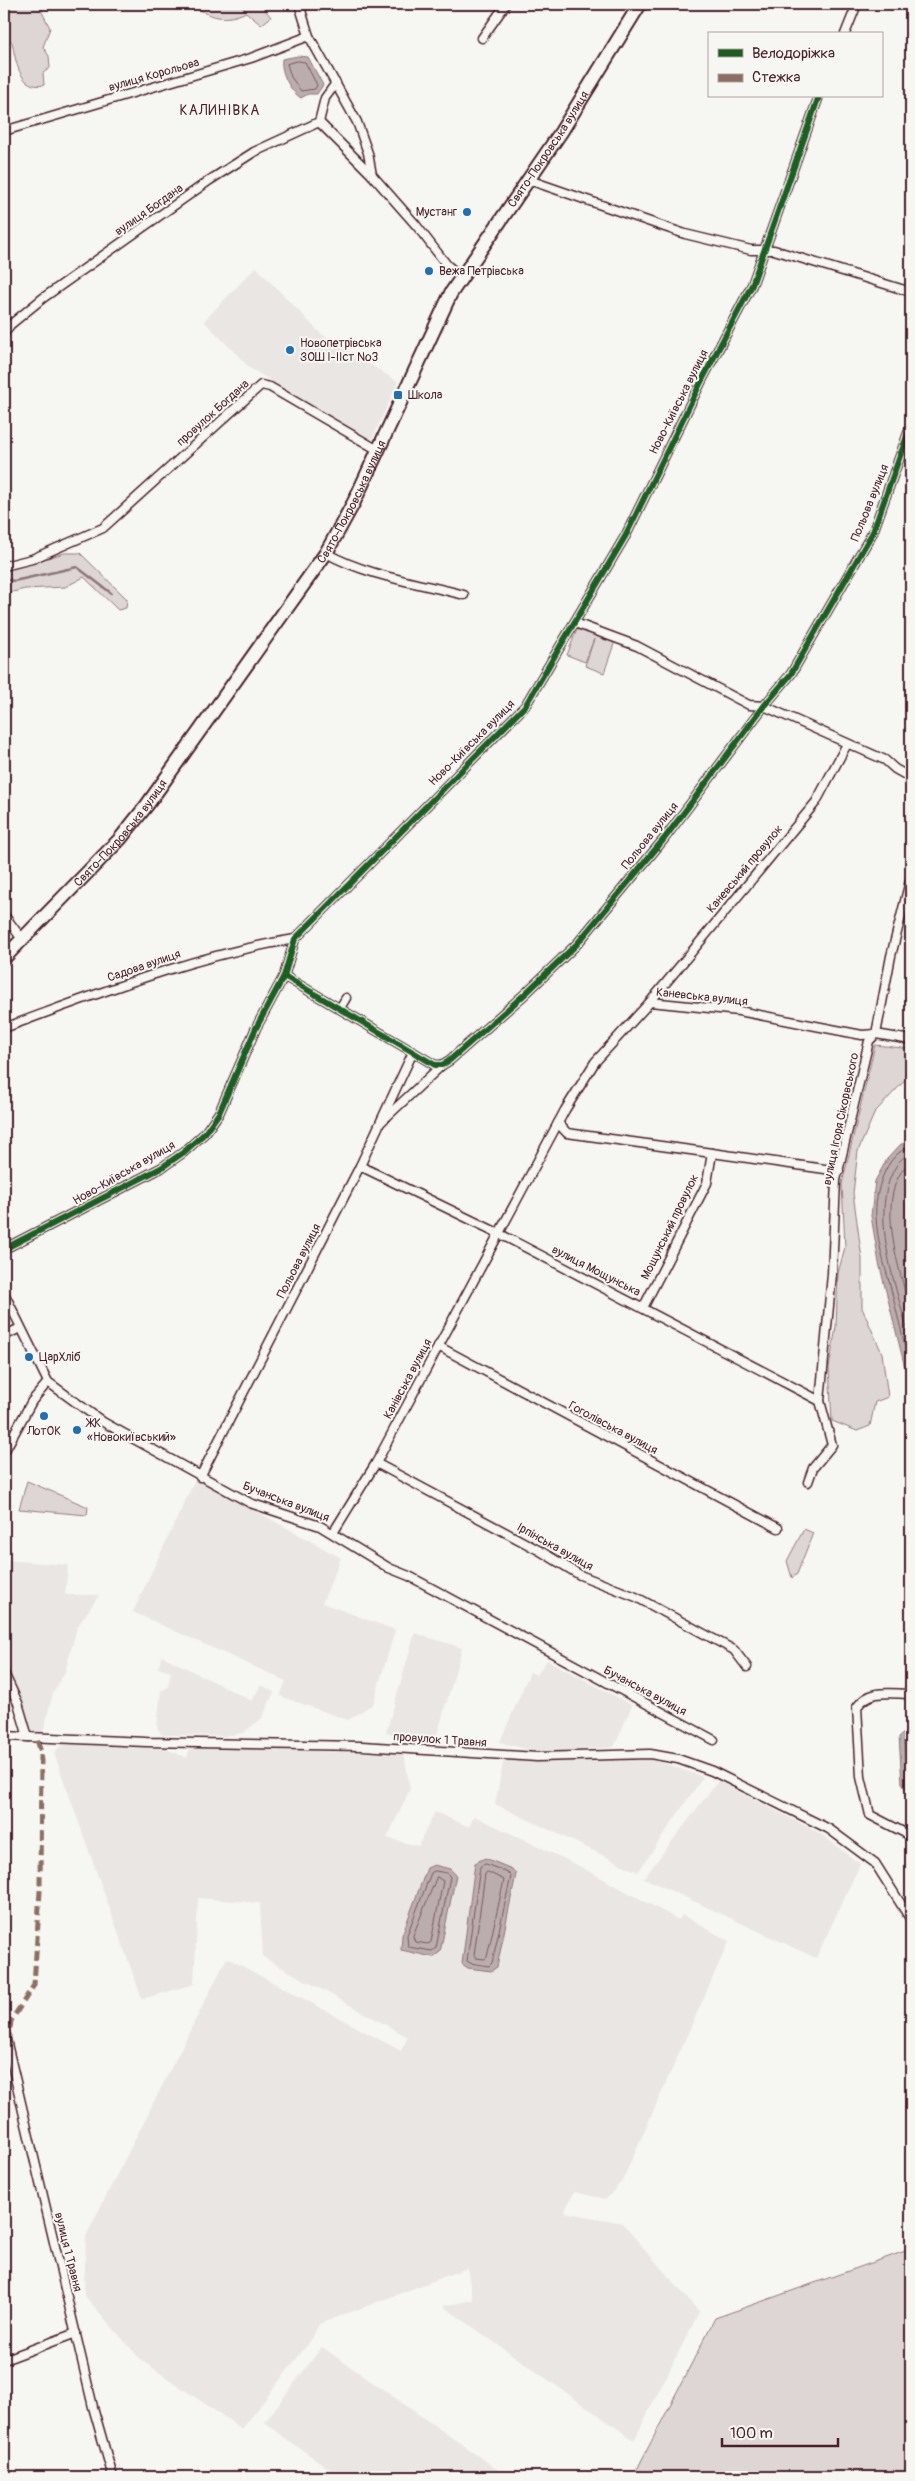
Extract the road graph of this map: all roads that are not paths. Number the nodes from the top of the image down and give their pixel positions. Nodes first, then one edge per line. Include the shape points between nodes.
1 (299, 4) edge
2 (506, 4) edge
3 (640, 4) edge
4 (857, 4) edge
5 (846, 32) edge
6 (309, 36) junction
7 (482, 38) dead end
8 (336, 83) junction
9 (818, 98) edge
10 (319, 122) junction
11 (4, 131) edge
12 (372, 175) junction
13 (529, 180) junction
14 (766, 250) junction
15 (460, 276) junction
16 (911, 292) edge
17 (4, 334) edge
18 (911, 425) edge
19 (378, 450) junction
20 (326, 553) junction
21 (4, 566) edge
22 (464, 595) dead end
23 (575, 623) junction
24 (764, 706) junction
25 (847, 744) junction
26 (911, 778) edge
27 (911, 877) edge
28 (4, 916) edge
29 (22, 939) junction
30 (295, 939) junction
31 (4, 958) edge
32 (284, 976) junction
33 (346, 998) dead end
34 (650, 1002) junction
35 (340, 1008) junction
36 (4, 1028) edge
37 (876, 1034) junction
38 (911, 1040) edge
39 (413, 1052) junction
40 (442, 1065) junction
41 (558, 1123) junction
42 (378, 1125) junction
43 (712, 1153) junction
44 (360, 1166) junction
45 (838, 1171) junction
46 (498, 1233) junction
47 (4, 1249) edge
48 (4, 1293) edge
49 (643, 1308) junction
50 (20, 1328) junction
51 (4, 1336) edge
52 (438, 1346) junction
53 (48, 1382) junction
54 (820, 1401) junction
55 (5, 1448) edge
56 (376, 1463) junction
57 (200, 1477) junction
58 (808, 1482) dead end
59 (778, 1528) dead end
60 (333, 1533) junction
61 (747, 1667) dead end
62 (4, 1673) edge
63 (911, 1694) edge
64 (4, 1736) edge
65 (28, 1737) junction
66 (714, 1740) dead end
67 (911, 1836) edge
68 (911, 1920) edge
69 (4, 2031) edge
70 (6, 2043) edge
71 (76, 2333) junction
72 (4, 2360) edge
73 (113, 2477) edge

1 - 6 street
2 - 7 street
3 - 13 main road, Свято-Покровська вулиця
4 - 5 street
6 - 8 street
6 - 11 street, вулиця Корольова via 251,58
8 - 10 street via 325,98
8 - 12 street via 357,122
9 - 14 street, Ново-Київська вулиця
10 - 12 street
10 - 17 street, вулиця Богдана via 254,152 210,180 43,298 10,325
12 - 15 street via 447,265
13 - 14 street via 685,234 751,250
13 - 15 main road, Свято-Покровська вулиця
14 - 16 street
14 - 23 street, Ново-Київська вулиця via 752,285 626,535
15 - 19 main road, Свято-Покровська вулиця
18 - 24 street, Польова вулиця via 873,532 791,674
19 - 20 main road, Свято-Покровська вулиця
19 - 21 street, провулок Богдана via 270,387 261,386 103,528 32,559
20 - 22 street via 340,561 382,574
20 - 29 main road, Свято-Покровська вулиця via 147,805 120,839
23 - 24 street via 637,646 749,705
23 - 30 street, Ново-Київська вулиця via 525,706
24 - 25 street
24 - 40 street, Польова вулиця via 664,838 576,944 525,994
25 - 26 street via 885,760 895,770
25 - 34 street, Каневський провулок via 816,802
27 - 37 street, вулиця Ігоря Сікорвського
28 - 29 street
29 - 31 main road, Свято-Покровська вулиця
30 - 32 street, Ново-Київська вулиця
30 - 36 street, Садова вулиця via 248,946 178,965
32 - 35 street
32 - 47 street, Ново-Київська вулиця via 256,1028 218,1113 205,1133 162,1168
33 - 35 street
34 - 37 street, Каневська вулиця via 739,1011 862,1035
34 - 41 street, Каневська вулиця via 595,1062
35 - 39 street
37 - 38 street, Каневська вулиця
37 - 45 street, вулиця Ігоря Сікорвського via 869,1041
39 - 40 street via 435,1065
39 - 42 street, Польова вулиця
40 - 42 street, Польова вулиця
41 - 43 street via 566,1133
41 - 46 street, Каневська вулиця
42 - 44 street, Польова вулиця
43 - 45 street
43 - 49 street, Мощунський провулок via 706,1182
44 - 46 street, вулиця Мощунська
44 - 57 street, Польова вулиця
45 - 54 street, вулиця Ігоря Сікорвського
46 - 49 street, вулиця Мощунська
46 - 52 street, Канівська вулиця
48 - 50 street, Бучанська вулиця
49 - 54 street, вулиця Мощунська
50 - 51 street
50 - 53 street, Бучанська вулиця
52 - 56 street, Канівська вулиця
52 - 59 street, Гоголівська вулиця
53 - 55 street via 32,1400
53 - 57 street, Бучанська вулиця via 103,1422
54 - 58 street, вулиця Ігоря Сікорвського via 832,1445 812,1468
56 - 60 street, Канівська вулиця
56 - 61 street, Ірпінська вулиця via 580,1575 636,1597 734,1650
57 - 60 street, Бучанська вулиця via 250,1503
60 - 66 street, Бучанська вулиця via 389,1568
62 - 65 street via 18,1703
63 - 67 street via 873,1694 863,1699 857,1707 857,1715 861,1777 870,1815
64 - 65 street, провулок 1 Травня
65 - 68 street, провулок 1 Травня via 362,1746 537,1757 650,1754 678,1759 712,1771 829,1829 854,1846 874,1863
69 - 70 street, вулиця 1 Травня
70 - 71 street, вулиця 1 Травня
71 - 72 street
71 - 73 street, вулиця 1 Травня

